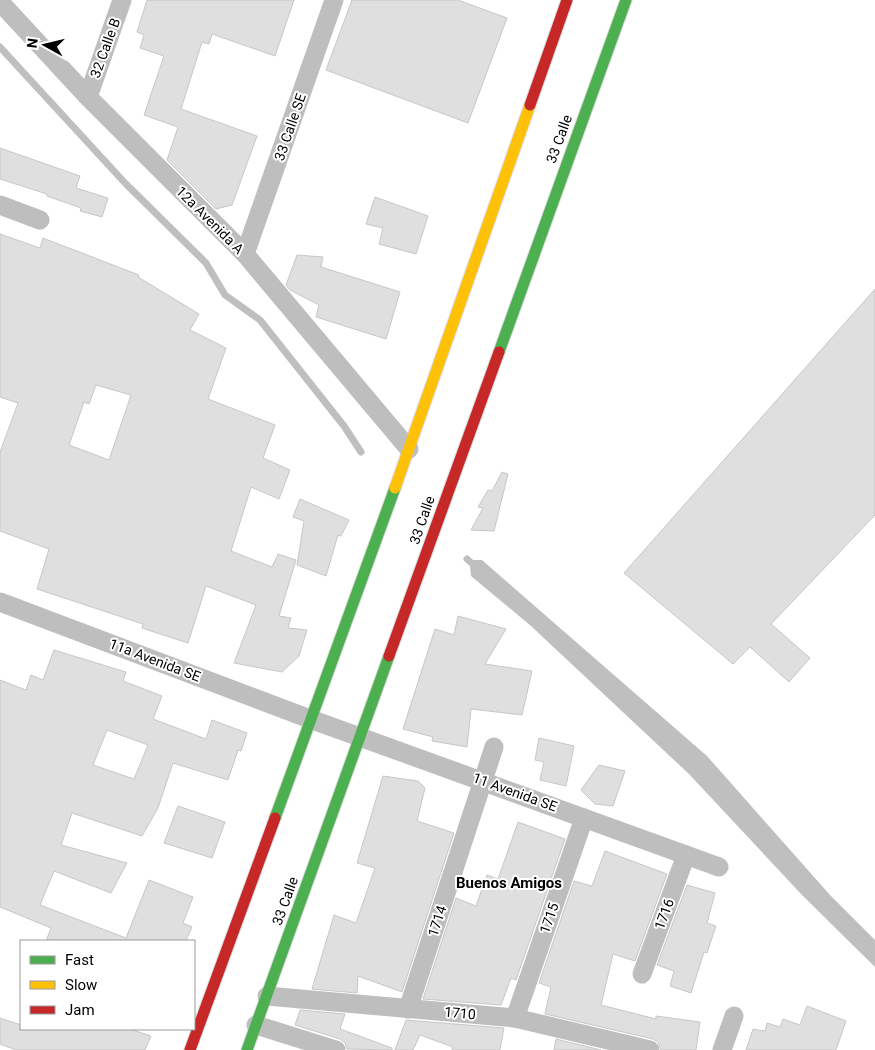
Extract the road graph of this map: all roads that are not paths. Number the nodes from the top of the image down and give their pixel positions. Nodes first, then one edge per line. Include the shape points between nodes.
1 (122, 0) edge
2 (334, 0) edge
3 (626, 0) edge
4 (563, 1) edge
5 (0, 2) edge
6 (88, 97) junction
7 (0, 205) edge
8 (40, 220) dead end
9 (245, 254) junction
10 (409, 448) junction
11 (0, 602) edge
12 (310, 719) junction
13 (360, 736) junction
14 (494, 747) dead end
15 (484, 781) junction
16 (584, 818) junction
17 (686, 855) junction
18 (719, 867) dead end
19 (642, 974) dead end
20 (267, 996) junction
21 (408, 1009) junction
22 (734, 1016) dead end
23 (515, 1018) junction
24 (256, 1025) junction
25 (190, 1050) edge
26 (247, 1050) edge
27 (336, 1050) edge
28 (650, 1050) edge
29 (722, 1050) edge

1 - 6 street, 32 Calle B
2 - 9 street, 33 Calle SE
3 - 13 main road, 33 Calle
4 - 10 main road
5 - 6 street, 12a Avenida A
6 - 9 street, 12a Avenida A
7 - 8 street
9 - 10 street, 12a Avenida A
10 - 12 main road
11 - 12 street, 11a Avenida SE
12 - 13 street, 11 Avenida SE
12 - 25 main road
13 - 15 street, 11 Avenida SE
13 - 20 main road, 33 Calle
14 - 15 street, 1714
15 - 16 street, 11 Avenida SE
15 - 21 street, 1714
16 - 17 street, 11 Avenida SE
16 - 23 street, 1715
17 - 18 street, 11 Avenida SE
17 - 19 street, 1716
20 - 21 street, 1710
20 - 24 main road, 33 Calle
21 - 23 street, 1710
22 - 29 street
23 - 28 street, 1710
24 - 26 main road, 33 Calle
24 - 27 street

